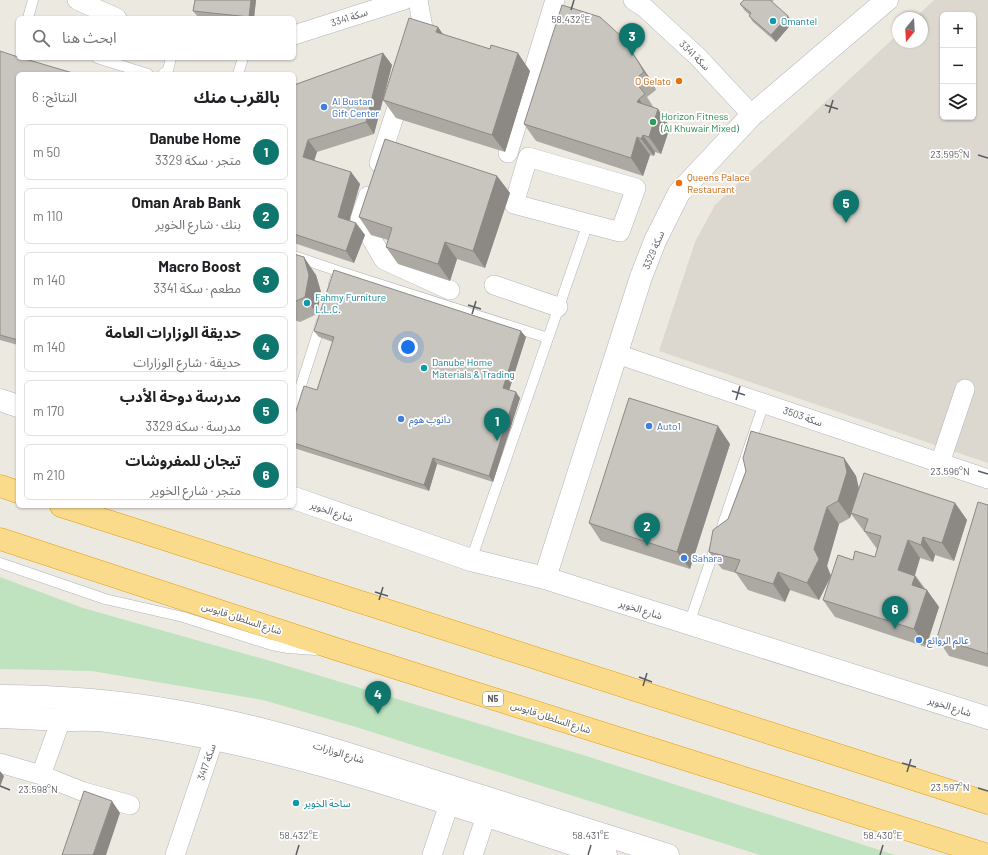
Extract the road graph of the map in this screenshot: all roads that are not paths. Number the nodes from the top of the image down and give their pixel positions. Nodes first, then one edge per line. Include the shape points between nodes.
1 (33, 0) edge
2 (77, 0) edge
3 (404, 0) edge
4 (418, 0) edge
5 (556, 0) edge
6 (633, 0) edge
7 (887, 0) edge
8 (29, 16) edge
9 (113, 16) edge
10 (296, 34) edge
11 (516, 59) edge
12 (103, 60) edge
13 (170, 60) edge
14 (242, 60) edge
15 (535, 66) junction
16 (142, 72) edge
17 (166, 72) edge
18 (239, 72) edge
19 (752, 115) junction
20 (508, 153) dead end
21 (588, 223) junction
22 (296, 257) edge
23 (338, 271) junction
24 (494, 285) dead end
25 (450, 290) dead end
26 (330, 293) edge
27 (558, 307) junction
28 (323, 316) edge
29 (548, 338) junction
30 (617, 354) junction
31 (965, 389) dead end
32 (0, 400) edge
33 (296, 401) edge
34 (764, 403) junction
35 (16, 405) edge
36 (940, 463) junction
37 (988, 479) edge
38 (0, 486) edge
39 (16, 491) edge
40 (296, 499) edge
41 (68, 508) edge
42 (0, 540) edge
43 (471, 560) junction
44 (0, 563) edge
45 (545, 578) junction
46 (689, 624) junction
47 (336, 649) junction
48 (0, 696) edge
49 (68, 699) junction
50 (0, 717) edge
51 (988, 718) edge
52 (61, 720) junction
53 (214, 739) junction
54 (307, 742) junction
55 (0, 763) edge
56 (41, 775) junction
57 (988, 803) edge
58 (449, 804) junction
59 (130, 805) dead end
60 (538, 814) junction
61 (486, 816) junction
62 (175, 855) edge
63 (432, 855) edge
64 (473, 855) edge
65 (606, 855) edge
66 (668, 855) edge
67 (988, 855) edge

1 - 8 lane
2 - 9 street
3 - 10 street, سكة 3341
4 - 25 street via 430,31 410,69 360,219 384,260
5 - 15 street
6 - 19 street, سكة 3341 via 698,57
7 - 19 street, سكة 3329
11 - 15 street
12 - 16 lane
13 - 17 lane
14 - 18 lane
15 - 20 street
19 - 30 street, سكة 3329 via 679,193 652,248
21 - 21 street via 620,232 636,188 528,157 514,204
21 - 27 lane
22 - 23 lane
23 - 26 lane
23 - 29 lane
24 - 27 street
27 - 29 lane
28 - 33 lane
29 - 43 lane
30 - 34 street, سكة 3503
30 - 45 street, سكة 3329
31 - 36 street
32 - 35 street
34 - 36 street, سكة 3503
34 - 46 lane
36 - 37 street, سكة 3503
38 - 39 highway
40 - 43 street, شارع الخوير
41 - 57 highway
42 - 47 highway, شارع السلطان قابوس / N5
43 - 45 street, شارع الخوير
44 - 47 lane via 100,597 183,617 272,645 304,650
45 - 46 street, شارع الخوير
46 - 51 street, شارع الخوير
47 - 67 highway, شارع السلطان قابوس / N5
48 - 49 street, شارع الوزارات
49 - 52 street
49 - 54 street, شارع الوزارات via 177,711 245,725
50 - 52 street, شارع الوزارات
52 - 53 street, شارع الوزارات via 105,721
52 - 56 street
53 - 54 street, سكة 3417 via 222,731 233,728 284,740
53 - 58 street, شارع الوزارات via 307,761
53 - 62 street, سكة 3417
54 - 60 street, شارع الوزارات
55 - 56 street
56 - 59 street via 84,792
58 - 60 street via 452,798 463,795 514,811
58 - 61 street, شارع الوزارات
58 - 63 street
60 - 66 street, شارع الوزارات
61 - 64 street
61 - 65 street, شارع الوزارات

